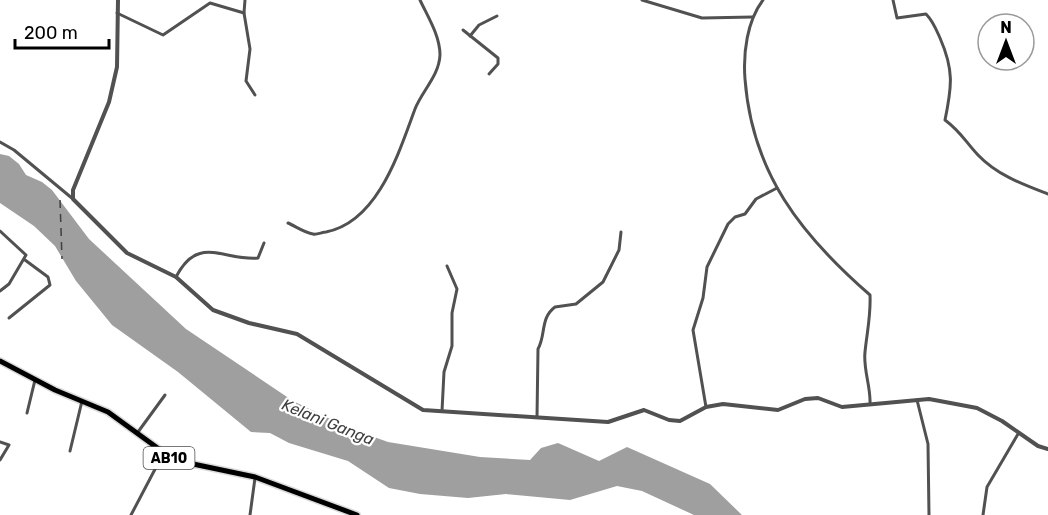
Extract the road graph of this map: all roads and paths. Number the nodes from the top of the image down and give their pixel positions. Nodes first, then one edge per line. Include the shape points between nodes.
1 (117, 0) edge
2 (245, 0) edge
3 (420, 0) edge
4 (642, 0) edge
5 (763, 0) edge
6 (893, 0) edge
7 (117, 13) junction
8 (244, 13) junction
9 (497, 16) dead end
10 (753, 17) junction
11 (463, 30) dead end
12 (470, 36) junction
13 (489, 74) dead end
14 (255, 94) dead end
15 (0, 142) edge
16 (777, 188) junction
17 (1048, 194) edge
18 (73, 199) junction
19 (288, 223) dead end
20 (0, 231) edge
21 (621, 232) dead end
22 (264, 243) dead end
23 (25, 260) junction
24 (447, 266) dead end
25 (176, 276) junction
26 (0, 291) edge
27 (9, 318) dead end
28 (0, 362) edge
29 (35, 380) junction
30 (165, 395) dead end
31 (917, 399) junction
32 (82, 400) junction
33 (870, 404) junction
34 (706, 407) junction
35 (442, 412) junction
36 (27, 413) dead end
37 (537, 417) junction
38 (136, 434) junction
39 (1018, 434) junction
40 (0, 442) edge
41 (1048, 449) edge
42 (70, 451) dead end
43 (163, 454) junction
44 (0, 460) edge
45 (255, 477) junction
46 (131, 515) edge
47 (250, 515) edge
48 (357, 515) edge
49 (929, 515) edge
50 (983, 515) edge

1 - 7 street
2 - 8 street
3 - 19 street via 436,35 440,58 416,108 402,150 358,218 340,229 313,234
4 - 10 street via 702,18
5 - 10 street
6 - 17 street via 897,18 926,14 944,47 952,76 945,120 1008,179
7 - 8 street via 163,35 210,3
7 - 18 street via 117,67 110,102 73,190
8 - 14 street via 250,50 246,81
9 - 12 street via 479,25
10 - 16 street via 743,62 746,96 760,154
11 - 12 street
12 - 13 street via 498,58
15 - 18 street
16 - 33 street via 819,248 870,295 865,354
16 - 34 street via 756,199 745,214 728,224 707,267 693,330
18 - 25 street via 127,253
20 - 23 street via 25,252
21 - 37 street via 619,250 603,282 576,304 548,312 538,349
22 - 25 street via 258,258 215,251 191,256
23 - 26 street
23 - 27 street via 51,282
24 - 35 street via 457,289
25 - 35 street via 213,310 297,334 409,403 423,410
28 - 29 main road, AB10
29 - 32 main road, AB10
29 - 36 street
30 - 38 street
31 - 33 street
31 - 39 street via 977,408
31 - 49 street via 928,444
32 - 38 main road, AB10 via 108,412
32 - 42 street
33 - 34 street via 842,407 818,398 778,410 737,404
34 - 37 street via 680,421 644,410 608,422
35 - 37 street
38 - 43 main road, AB10
39 - 41 street
39 - 50 street via 987,486
40 - 44 street via 9,445
43 - 45 main road, AB10 via 181,463
43 - 46 street
45 - 47 street
45 - 48 main road, AB10

